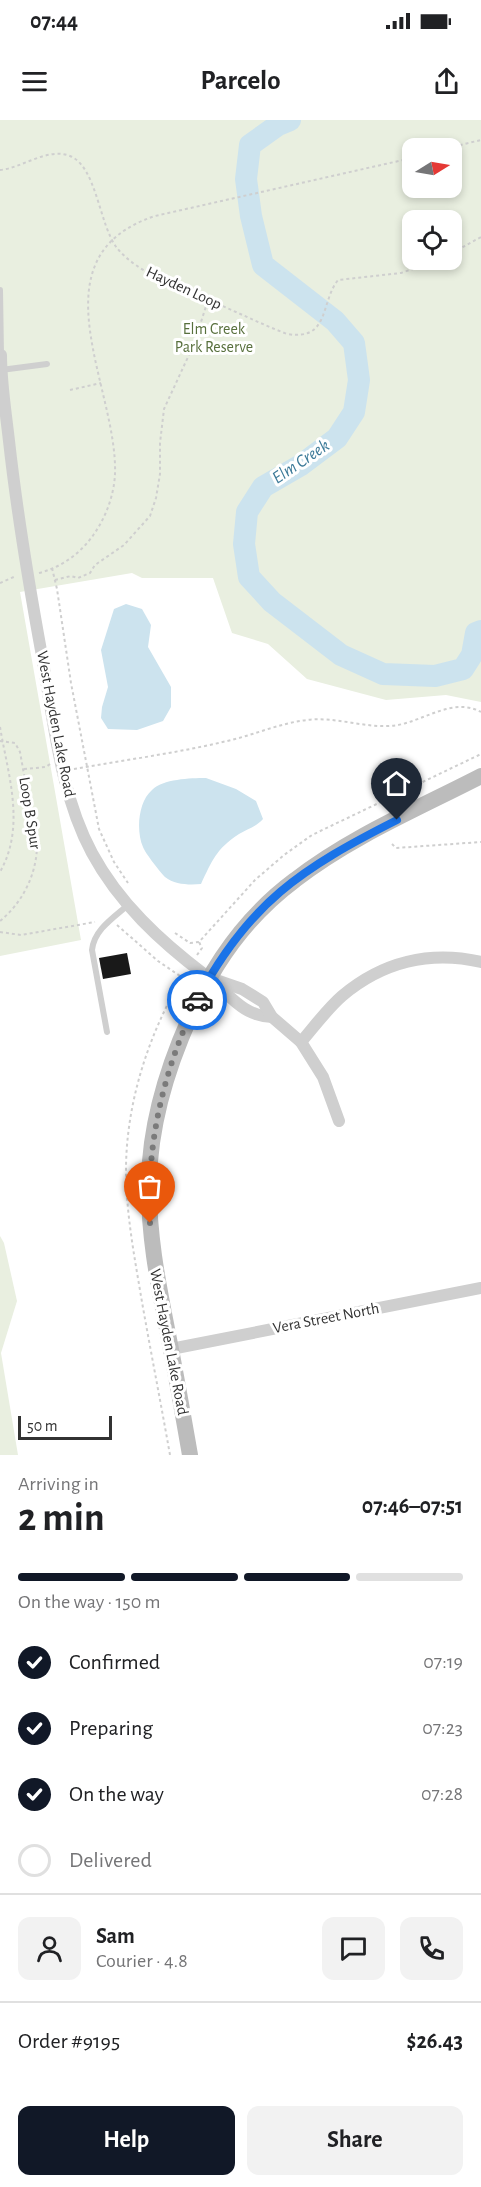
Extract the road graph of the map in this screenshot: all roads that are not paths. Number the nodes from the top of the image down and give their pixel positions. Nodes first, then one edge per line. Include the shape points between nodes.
1 (0, 290) edge
2 (1, 356) edge
3 (47, 364) dead end
4 (1, 370) edge
5 (481, 776) edge
6 (128, 906) junction
7 (481, 962) edge
8 (209, 978) junction
9 (107, 1032) dead end
10 (301, 1042) junction
11 (339, 1121) dead end
12 (481, 1288) edge
13 (171, 1349) junction
14 (190, 1455) edge

1 - 2 lane, West Hayden Lake Road
2 - 4 street, West Hayden Lake Road
3 - 4 lane
4 - 6 street, West Hayden Lake Road via 27,574 62,766 87,843
5 - 8 main road via 346,846 293,881 250,921
6 - 8 street, West Hayden Lake Road via 162,941
6 - 9 lane via 93,942
7 - 10 street via 438,956 380,970 340,998
8 - 10 street via 236,1003 259,1017 272,1017
8 - 13 main road, West Hayden Lake Road via 169,1068 150,1157 152,1244
10 - 11 street via 323,1077
12 - 13 street, Vera Street North
13 - 14 main road, West Hayden Lake Road

